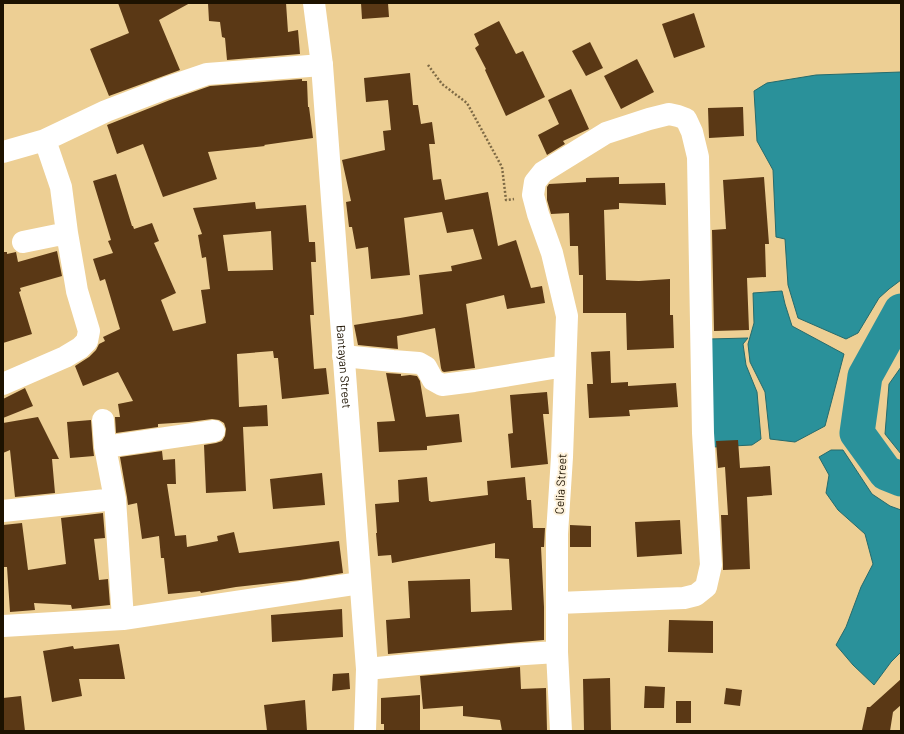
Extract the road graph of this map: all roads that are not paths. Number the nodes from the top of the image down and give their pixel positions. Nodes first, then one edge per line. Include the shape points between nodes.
1 (314, 3) edge
2 (322, 65) junction
3 (45, 140) junction
4 (3, 152) edge
5 (67, 233) junction
6 (23, 242) dead end
7 (343, 356) junction
8 (565, 366) junction
9 (3, 384) edge
10 (103, 420) dead end
11 (214, 431) dead end
12 (105, 446) junction
13 (115, 500) junction
14 (3, 511) edge
15 (360, 583) junction
16 (558, 603) junction
17 (123, 619) junction
18 (3, 626) edge
19 (557, 652) junction
20 (367, 669) junction
21 (365, 731) edge
22 (561, 731) edge

1 - 2 street, Bantayan Street
2 - 3 street via 207,74 106,111
2 - 7 street, Bantayan Street
3 - 4 street
3 - 5 street via 61,186
5 - 6 street
5 - 9 street via 77,291 89,332 87,341 65,356
7 - 8 street via 419,363 426,367 433,380 442,384
7 - 15 street, Bantayan Street
8 - 16 street, Celia Street via 558,534
8 - 16 street, Celia Street via 567,316 552,253 533,195 535,182 543,172 606,133 669,114 686,119 698,156 703,433 712,565 706,587 696,595 684,598
10 - 12 street
11 - 12 street
12 - 13 street
13 - 14 street
13 - 17 street
15 - 17 street
15 - 20 street, Bantayan Street
16 - 19 street, Celia Street
17 - 18 street
19 - 20 street
19 - 22 street, Celia Street
20 - 21 street, Bantayan Street

